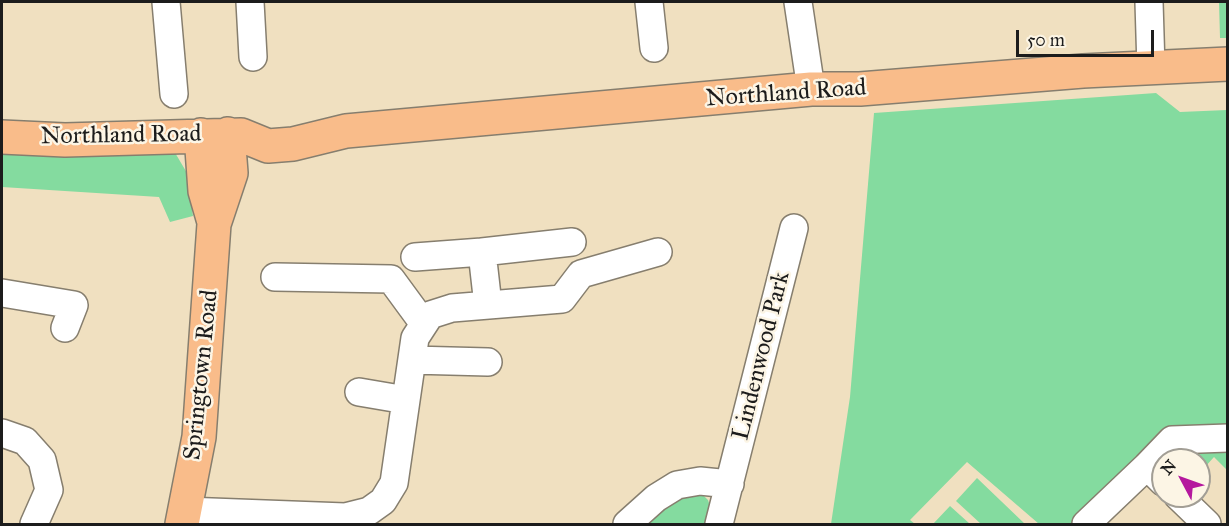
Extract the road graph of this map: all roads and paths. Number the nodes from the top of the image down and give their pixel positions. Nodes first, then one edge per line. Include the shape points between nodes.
1 (166, 2) edge
2 (250, 2) edge
3 (650, 2) edge
4 (798, 2) edge
5 (1149, 2) edge
6 (654, 48) dead end
7 (253, 57) dead end
8 (1227, 64) edge
9 (1151, 68) junction
10 (811, 89) junction
11 (174, 94) dead end
12 (224, 135) junction
13 (2, 136) edge
14 (794, 228) dead end
15 (572, 242) dead end
16 (482, 252) junction
17 (658, 252) dead end
18 (415, 257) dead end
19 (275, 277) dead end
20 (2, 293) edge
21 (488, 305) junction
22 (424, 324) junction
23 (65, 328) dead end
24 (412, 360) junction
25 (488, 362) dead end
26 (359, 392) dead end
27 (406, 400) junction
28 (2, 433) edge
29 (1227, 438) edge
30 (1168, 448) edge
31 (1151, 477) edge
32 (730, 484) junction
33 (1190, 508) edge
34 (183, 518) edge
35 (34, 525) edge
36 (627, 525) edge
37 (718, 525) edge
38 (1086, 525) edge
39 (1207, 525) edge

1 - 11 street
2 - 7 street
3 - 6 street
4 - 10 street
5 - 9 street
8 - 9 main road, Northland Road
9 - 10 main road, Northland Road via 860,89
10 - 12 main road, Northland Road via 346,131 268,146
12 - 13 main road, Northland Road via 65,140
12 - 34 main road, Springtown Road via 231,173 214,224 199,437
14 - 32 street, Lindenwood Park
15 - 16 street
16 - 18 street
16 - 21 street
17 - 21 street via 581,274 562,299
19 - 22 street via 391,279
20 - 23 street via 74,305
21 - 22 street via 452,308 430,315
22 - 24 street via 415,338
24 - 25 street
24 - 27 street
26 - 27 street
27 - 34 street via 394,483 383,501 369,512 345,517
28 - 35 street via 25,441 42,460 50,490
29 - 30 street via 1172,440
31 - 38 street
32 - 36 street via 677,485
32 - 37 street, Lindenwood Park
33 - 39 street

